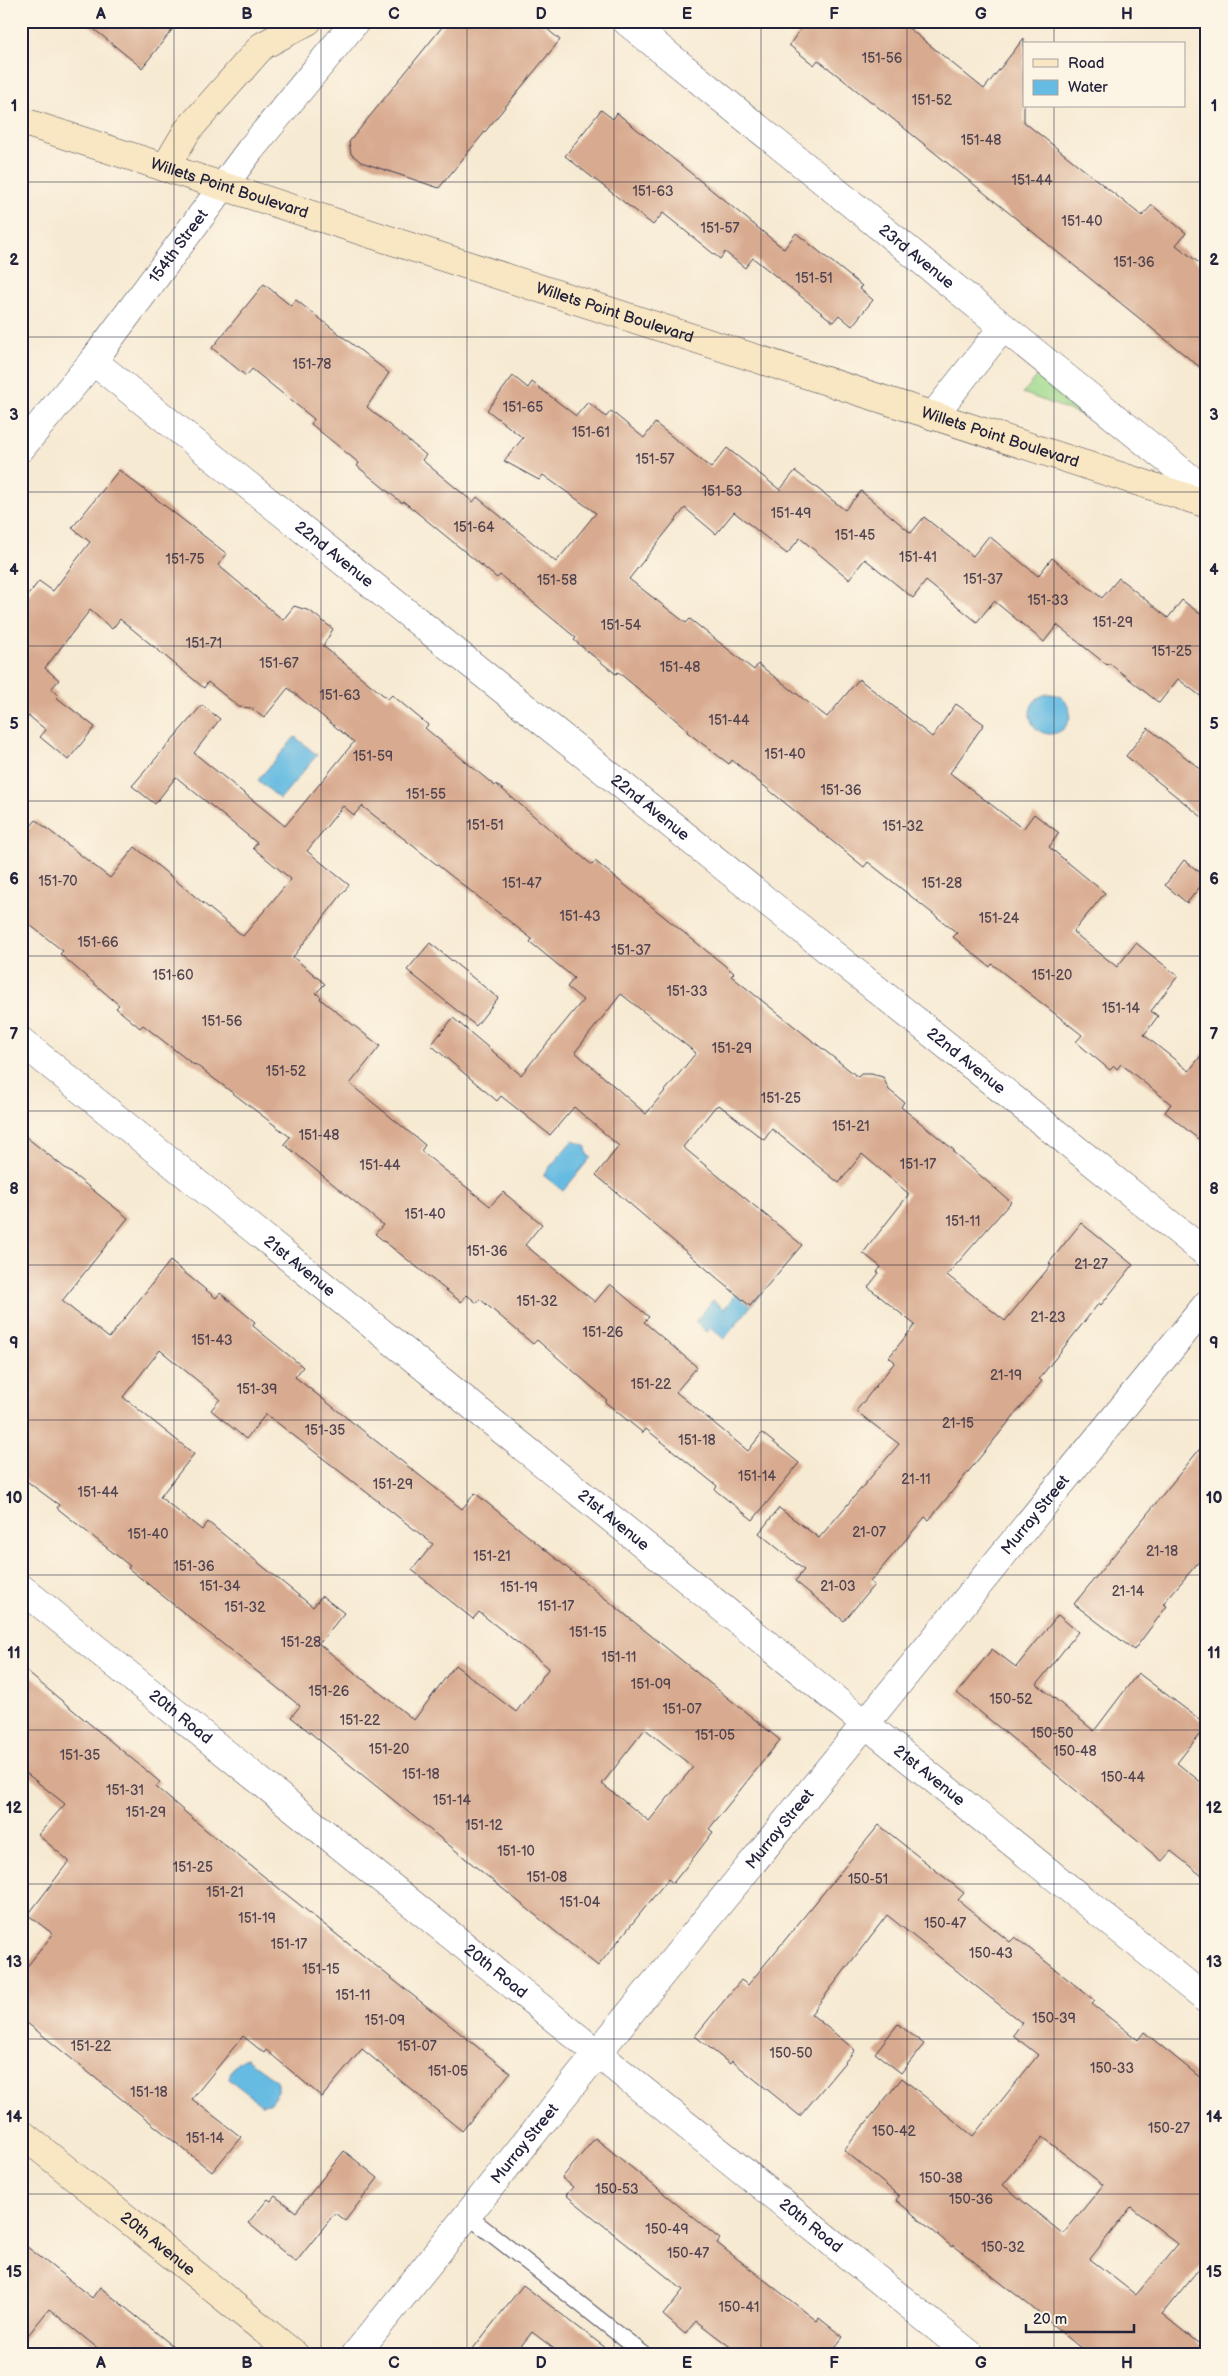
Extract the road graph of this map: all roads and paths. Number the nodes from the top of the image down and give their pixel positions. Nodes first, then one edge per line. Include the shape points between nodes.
1 (308, 21) edge
2 (356, 21) edge
3 (626, 21) edge
4 (21, 121) edge
5 (165, 168) junction
6 (223, 187) junction
7 (1003, 327) junction
8 (93, 360) junction
9 (933, 416) junction
10 (21, 448) edge
11 (1207, 492) edge
12 (1207, 504) edge
13 (21, 1042) edge
14 (1207, 1254) edge
15 (1207, 1304) edge
16 (21, 1588) edge
17 (865, 1724) junction
18 (1207, 2000) edge
19 (598, 2053) junction
20 (21, 2133) edge
21 (467, 2215) junction
22 (295, 2355) edge
23 (355, 2355) edge
24 (645, 2355) edge
25 (971, 2355) edge

1 - 5 street via 262,46 187,131
2 - 6 street, 154th Street
3 - 7 street, 23rd Avenue
4 - 5 street, Willets Point Boulevard
5 - 6 street, Willets Point Boulevard
6 - 8 street, 154th Street
6 - 9 street, Willets Point Boulevard
7 - 9 street
7 - 11 street, 23rd Avenue
8 - 10 street, 154th Street
8 - 14 street, 22nd Avenue
9 - 12 street, Willets Point Boulevard
13 - 17 street, 21st Avenue
15 - 17 street, Murray Street
16 - 19 street, 20th Road
17 - 18 street, 21st Avenue
17 - 19 street, Murray Street
19 - 21 street, Murray Street
19 - 25 street, 20th Road
20 - 22 street, 20th Avenue
21 - 23 street, Murray Street
21 - 24 lane

